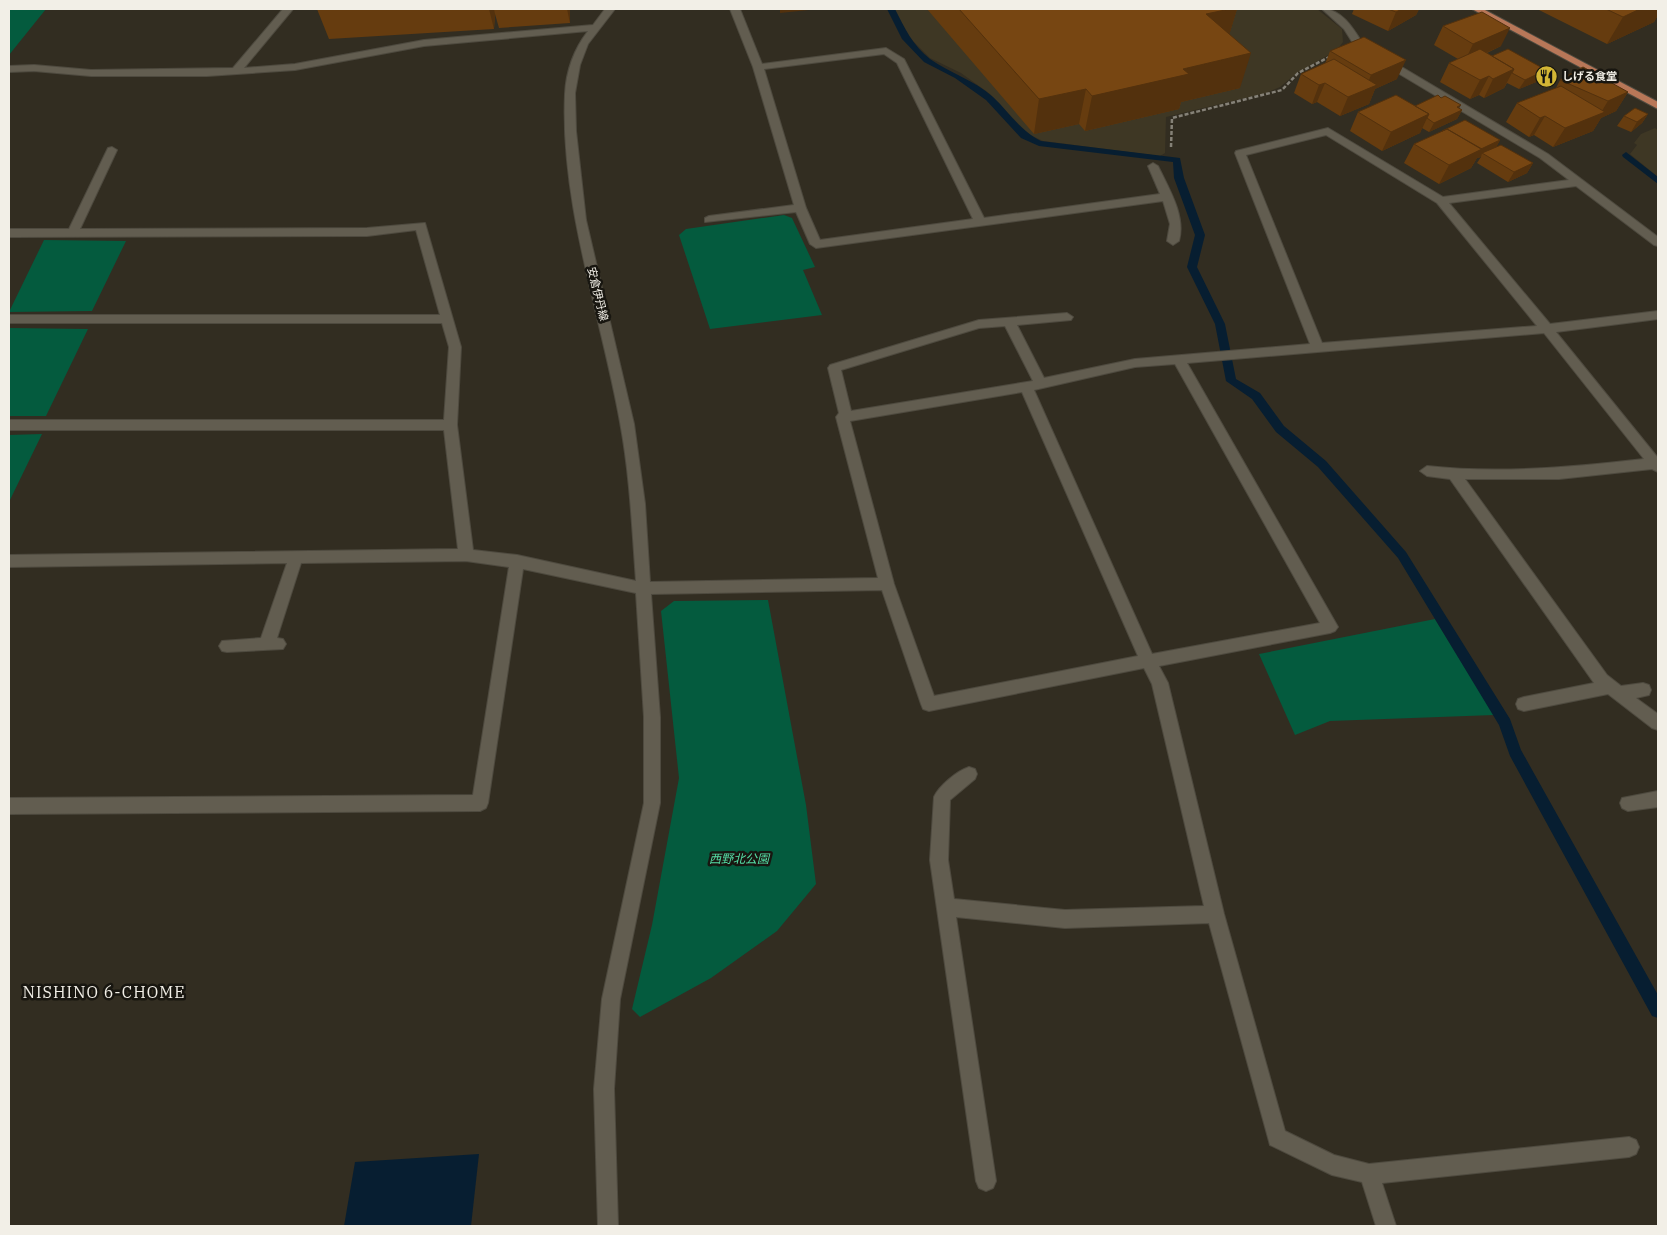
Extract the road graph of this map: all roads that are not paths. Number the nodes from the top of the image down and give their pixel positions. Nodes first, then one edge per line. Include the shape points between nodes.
1 (288, 9) edge
2 (610, 9) edge
3 (735, 9) edge
4 (1326, 9) edge
5 (1477, 9) edge
6 (594, 28) junction
7 (758, 67) junction
8 (9, 69) edge
9 (237, 70) junction
10 (1658, 106) edge
11 (112, 150) dead end
12 (1153, 166) road end
13 (1579, 182) junction
14 (1165, 197) junction
15 (1441, 201) junction
16 (800, 208) junction
17 (709, 220) dead end
18 (980, 222) junction
19 (9, 233) edge
20 (74, 233) junction
21 (1173, 241) dead end
22 (1658, 242) edge
23 (1658, 315) edge
24 (1066, 317) dead end
25 (9, 319) edge
26 (447, 319) junction
27 (1009, 322) junction
28 (1547, 329) junction
29 (1318, 348) junction
30 (1178, 359) junction
31 (1033, 385) junction
32 (846, 416) junction
33 (9, 425) edge
34 (450, 425) junction
35 (1657, 465) edge
36 (1428, 471) dead end
37 (1454, 474) junction
38 (466, 555) junction
39 (296, 557) junction
40 (9, 561) edge
41 (517, 561) junction
42 (887, 584) junction
43 (642, 588) junction
44 (227, 646) dead end
45 (1148, 662) junction
46 (1614, 690) junction
47 (1643, 690) dead end
48 (1524, 704) dead end
49 (1658, 722) edge
50 (969, 774) dead end
51 (1658, 799) edge
52 (1628, 803) dead end
53 (9, 806) edge
54 (946, 907) junction
55 (1215, 914) junction
56 (1629, 1146) dead end
57 (1369, 1174) junction
58 (986, 1181) dead end
59 (608, 1226) edge
60 (1386, 1226) edge

1 - 9 street
2 - 6 street, 安倉伊丹線
3 - 7 street
4 - 13 street via 1348,27 1359,46 1544,156
5 - 10 main road
6 - 9 street via 424,43 295,67
6 - 43 street, 安倉伊丹線 via 575,65 570,94 571,131 580,220 627,424 638,504
7 - 16 street
7 - 18 street via 886,51 901,61
8 - 9 street via 91,73
11 - 20 street
12 - 14 street
13 - 15 street
13 - 22 street
14 - 18 street
14 - 21 street via 1175,216 1177,235
15 - 28 street
15 - 29 street via 1328,131 1240,153
16 - 17 street
16 - 18 street via 816,244
19 - 20 street
20 - 26 street via 367,232 421,226
23 - 28 street
24 - 27 street
25 - 26 street
26 - 34 street via 455,347
27 - 31 street
27 - 32 street via 979,324 834,368
28 - 29 street
28 - 35 street
29 - 30 street
30 - 31 street via 1135,364
30 - 45 street via 1330,627
31 - 32 street
31 - 45 street
32 - 42 street via 843,417
33 - 34 street
34 - 38 street
35 - 37 street via 1558,474
36 - 37 street
37 - 46 street
38 - 39 street
38 - 41 street
39 - 40 street
39 - 44 street via 272,644
41 - 43 street
41 - 53 street via 480,803
42 - 43 street
42 - 45 street via 928,704
43 - 59 street, 安倉伊丹線 via 652,717 652,803 611,999 604,1089
45 - 55 street via 1160,683
46 - 47 street
46 - 48 street
46 - 49 street
50 - 54 street via 942,797 939,860
51 - 52 street
54 - 55 street via 1065,918
54 - 58 street
55 - 57 street via 1277,1138 1332,1165
56 - 57 street
57 - 60 street

